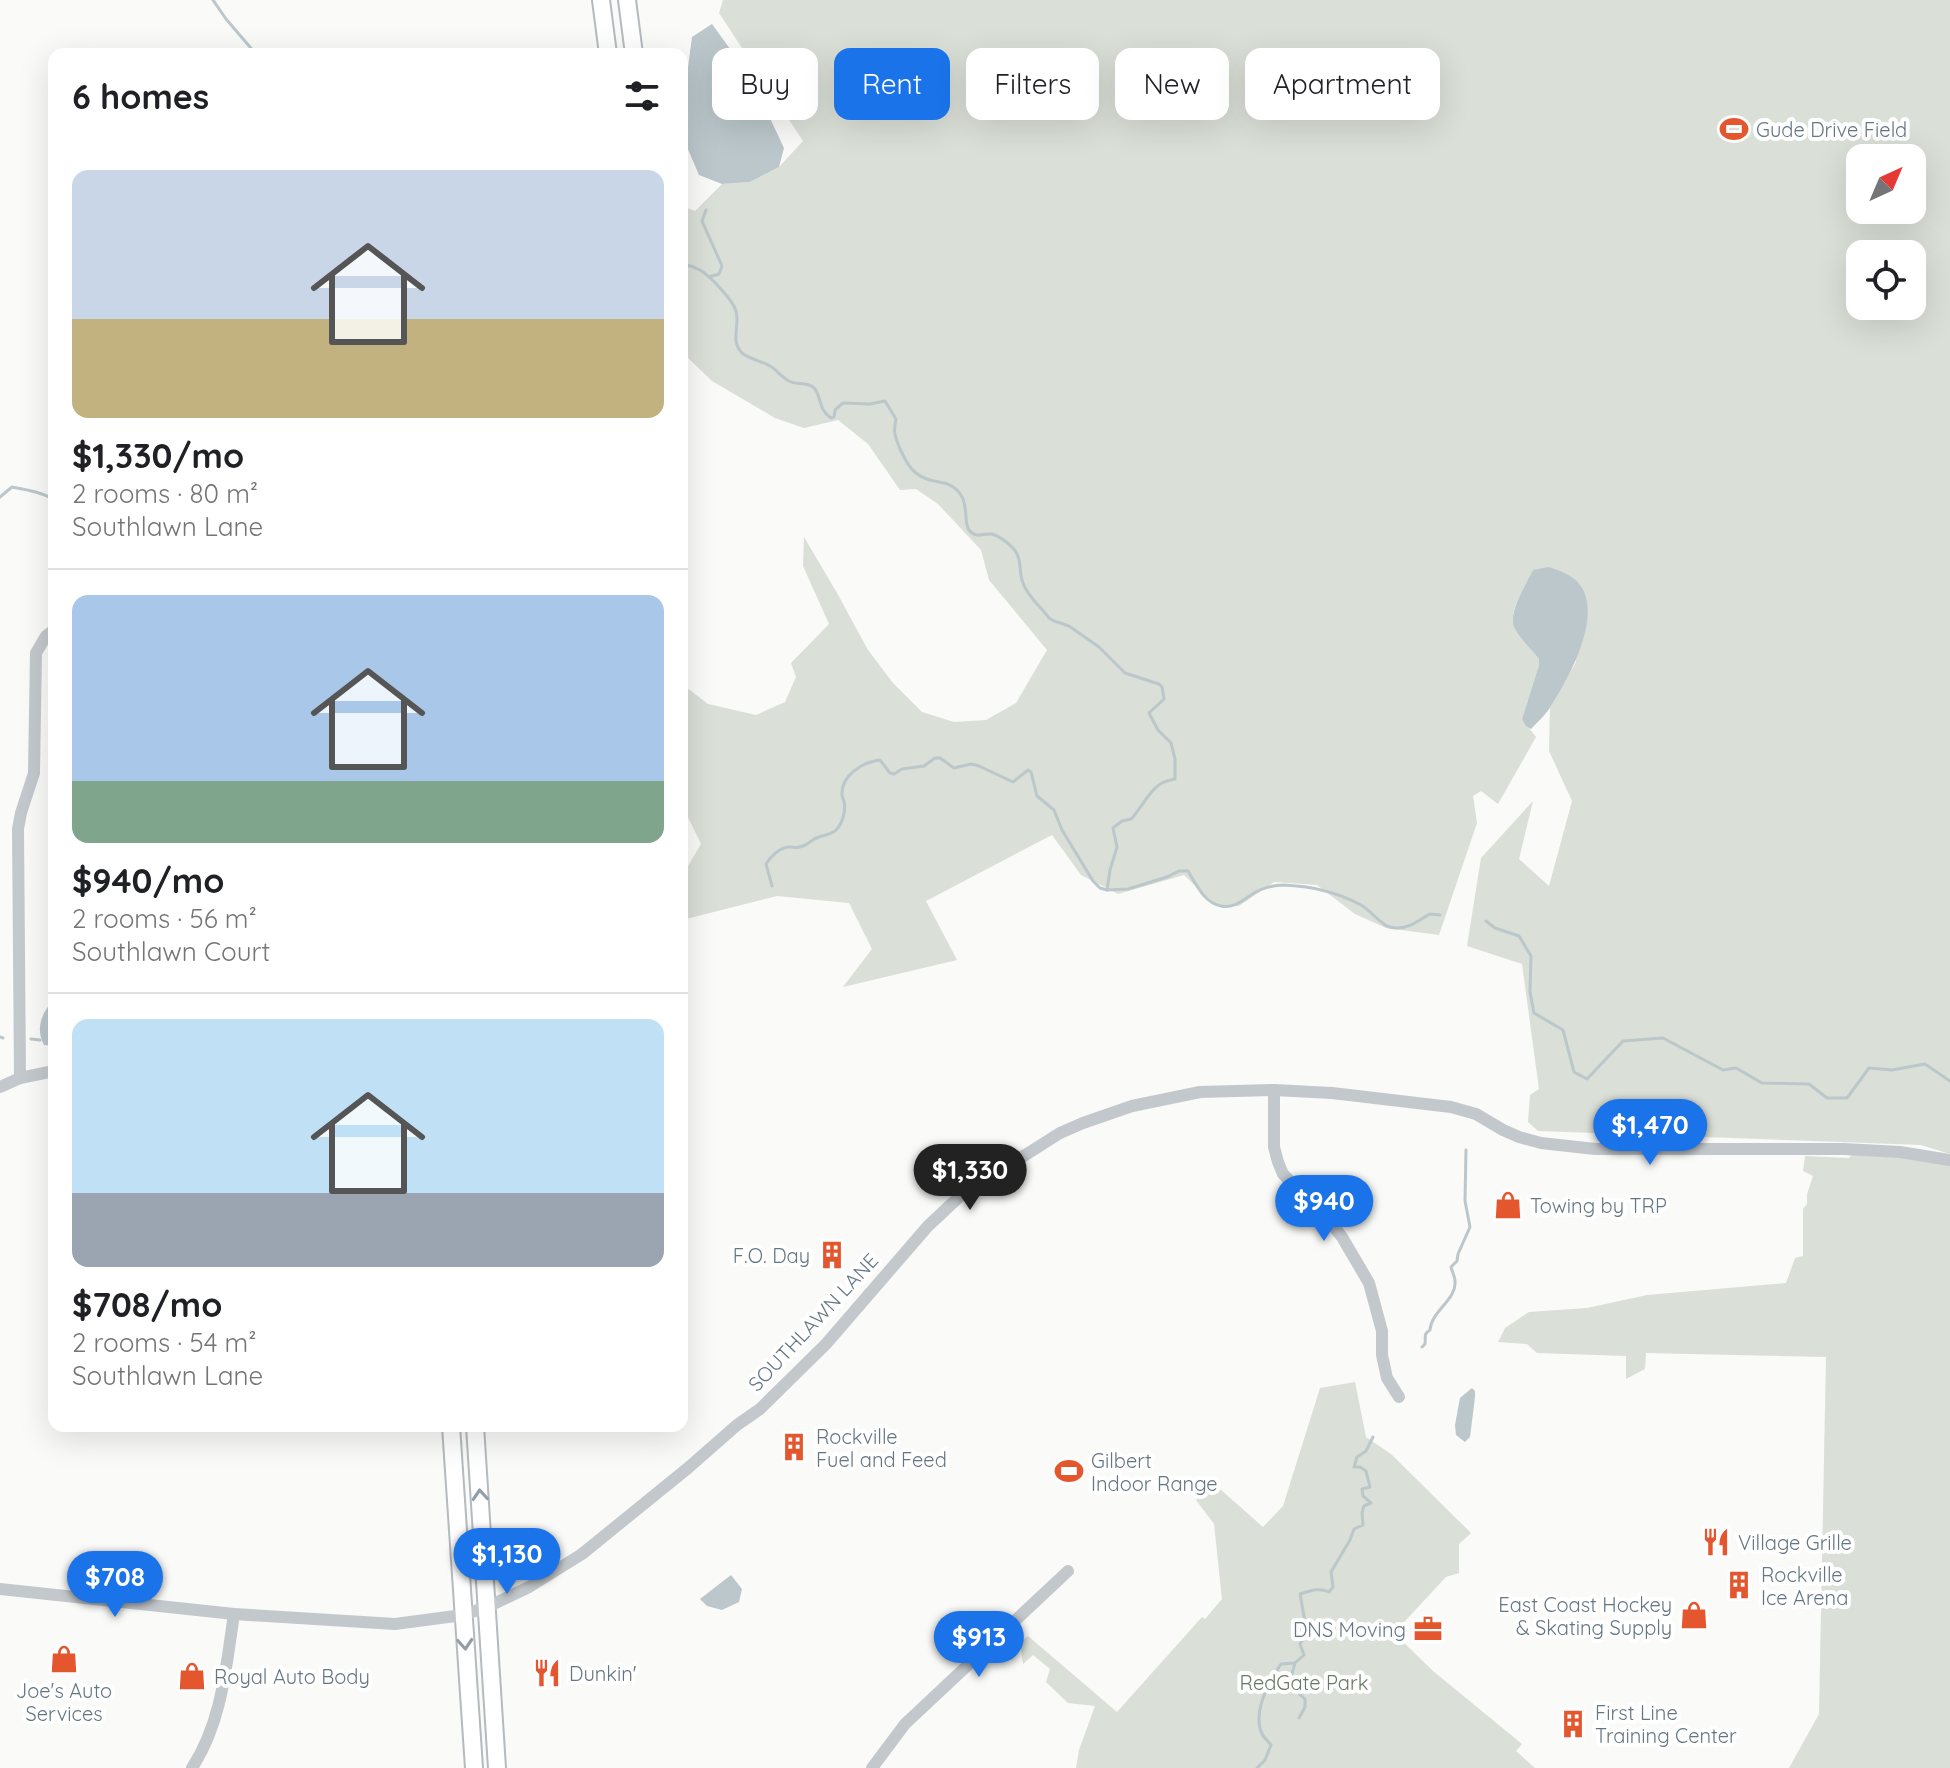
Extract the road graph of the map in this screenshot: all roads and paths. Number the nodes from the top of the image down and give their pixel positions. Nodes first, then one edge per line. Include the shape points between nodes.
1 (628, 2) edge
2 (602, 4) edge
3 (607, 48) edge
4 (633, 48) edge
5 (48, 634) edge
6 (48, 1072) edge
7 (20, 1078) junction
8 (0, 1087) edge
9 (1274, 1090) junction
10 (1950, 1160) edge
11 (1399, 1397) dead end
12 (451, 1432) edge
13 (475, 1432) edge
14 (1068, 1571) dead end
15 (0, 1589) edge
16 (487, 1607) junction
17 (234, 1614) junction
18 (463, 1615) junction
19 (192, 1768) edge
20 (474, 1768) edge
21 (497, 1768) edge
22 (872, 1768) edge

1 - 2 main road
1 - 4 main road
2 - 3 main road
5 - 7 street via 36,653 34,773 18,829
6 - 7 street
7 - 8 street
9 - 10 street, SOUTHLAWN LANE via 1451,1107 1519,1137 1595,1149 1844,1149
9 - 11 street via 1278,1162 1342,1237 1369,1283 1387,1378
9 - 16 street, SOUTHLAWN LANE via 1200,1092 1132,1106 1060,1133 959,1197 760,1409 582,1554
12 - 18 main road
16 -> 13 main road
14 - 22 street via 905,1724
15 - 17 street, SOUTHLAWN LANE
16 - 18 street, SOUTHLAWN LANE
16 - 21 main road
17 - 18 street, SOUTHLAWN LANE via 395,1624
17 - 19 street via 218,1709
18 -> 20 main road

